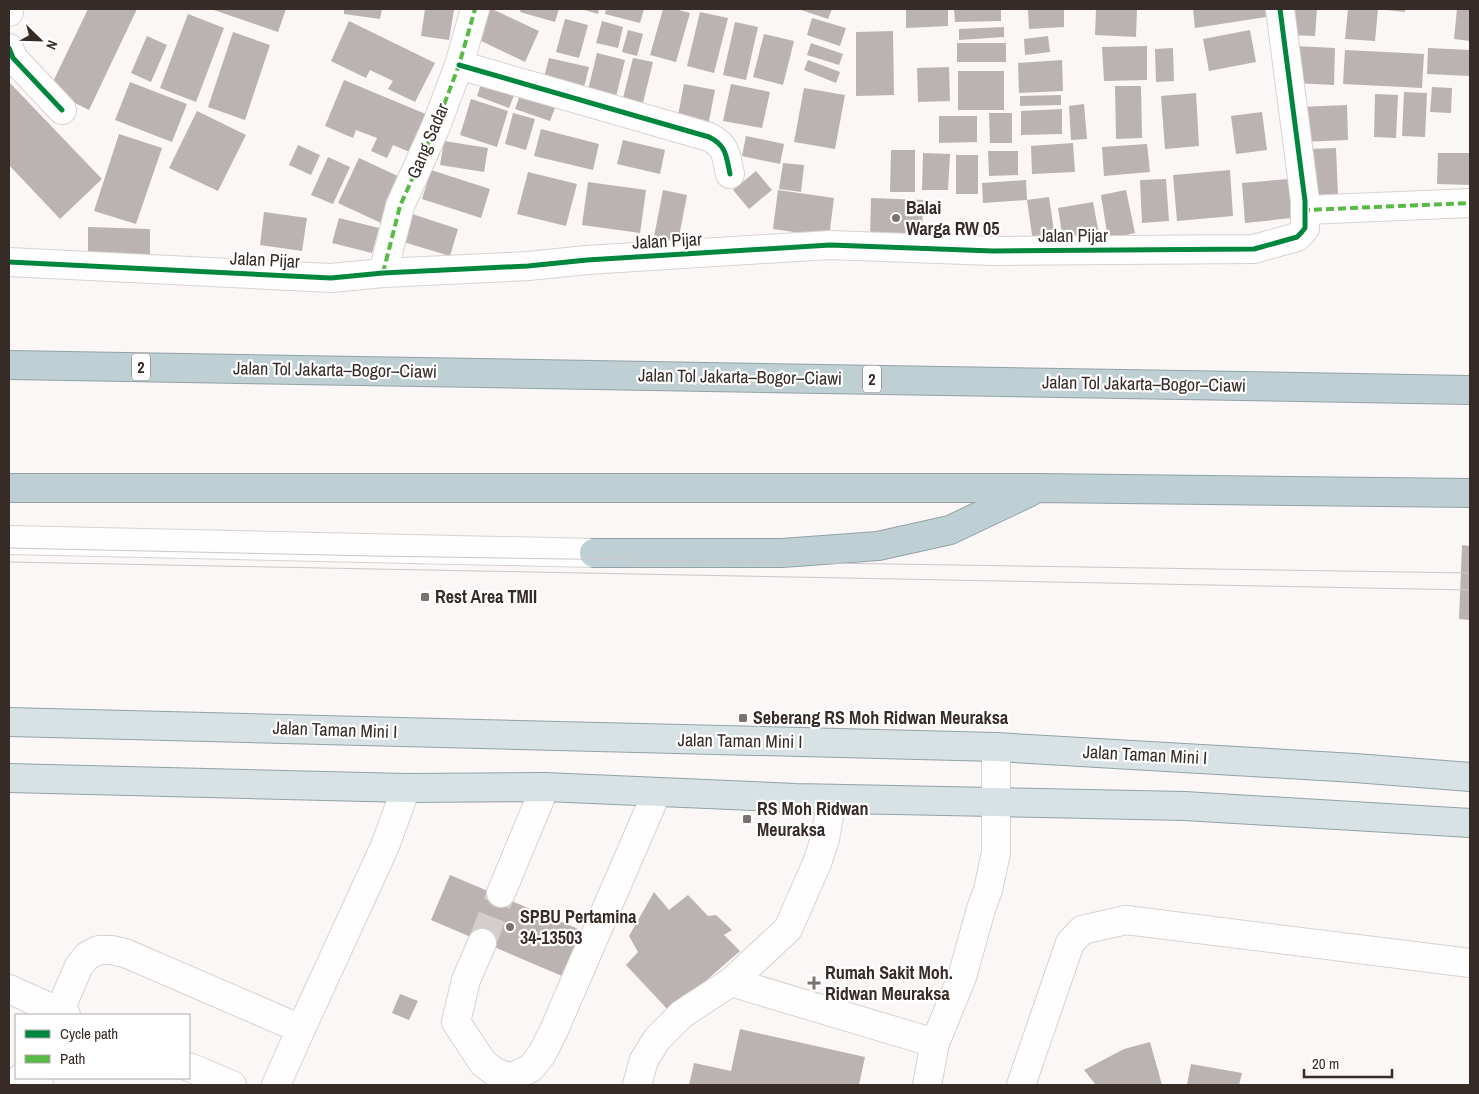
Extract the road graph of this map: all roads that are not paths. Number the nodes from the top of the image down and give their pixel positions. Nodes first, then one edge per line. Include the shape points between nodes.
1 (475, 9) edge
2 (1280, 9) edge
3 (9, 48) edge
4 (459, 66) junction
5 (62, 110) dead end
6 (730, 174) dead end
7 (1470, 203) edge
8 (1306, 210) junction
9 (9, 262) edge
10 (383, 273) junction
11 (9, 365) edge
12 (1470, 390) edge
13 (9, 488) edge
14 (1038, 488) junction
15 (1470, 493) edge
16 (9, 540) edge
17 (594, 553) joint
18 (9, 722) edge
19 (996, 748) junction
20 (1470, 777) edge
21 (9, 778) edge
22 (545, 787) junction
23 (406, 788) junction
24 (658, 792) junction
25 (832, 799) junction
26 (996, 801) junction
27 (1470, 824) edge
28 (501, 893) tunnel mouth
29 (482, 943) tunnel mouth
30 (1470, 963) edge
31 (731, 982) junction
32 (9, 989) edge
33 (62, 1014) edge
34 (301, 1029) junction
35 (935, 1044) junction
36 (190, 1067) edge
37 (24, 1079) edge
38 (39, 1085) edge
39 (232, 1085) edge
40 (276, 1085) edge
41 (638, 1085) edge
42 (927, 1085) edge
43 (1021, 1085) edge

1 - 4 street, Gang Sadar
2 - 8 street
3 - 5 street via 13,58
4 - 6 street via 709,137 724,148
4 - 10 street, Gang Sadar via 400,206
7 - 8 street
8 - 10 street, Jalan Pijar via 1305,228 1296,237 1254,249 993,251 830,245
9 - 10 street, Jalan Pijar via 331,278
11 - 12 highway, Jalan Tol Jakarta–Bogor–Ciawi / 2
13 - 14 highway
14 - 15 highway
14 - 17 highway via 950,530 878,546 782,553
16 - 17 street
18 - 19 main road, Jalan Taman Mini I
19 - 20 main road, Jalan Taman Mini I
19 - 26 street
21 - 23 main road
22 - 23 main road
22 - 24 main road
22 - 28 street
23 - 34 street via 385,846
24 - 25 main road
24 - 29 street via 542,1054 531,1068 511,1078 482,1063 456,1022 466,980
25 - 26 main road
25 - 31 street via 817,863 788,929
26 - 27 main road via 1184,806
26 - 35 street via 996,853 988,890 962,977
30 - 43 street via 1126,920 1082,930 1070,943
31 - 35 street
31 - 41 street via 682,1014 657,1039 644,1060
32 - 33 street
33 - 34 street via 79,966 86,956 98,950 111,950 125,953
34 - 40 street
35 - 42 street
36 - 39 street
37 - 38 street

